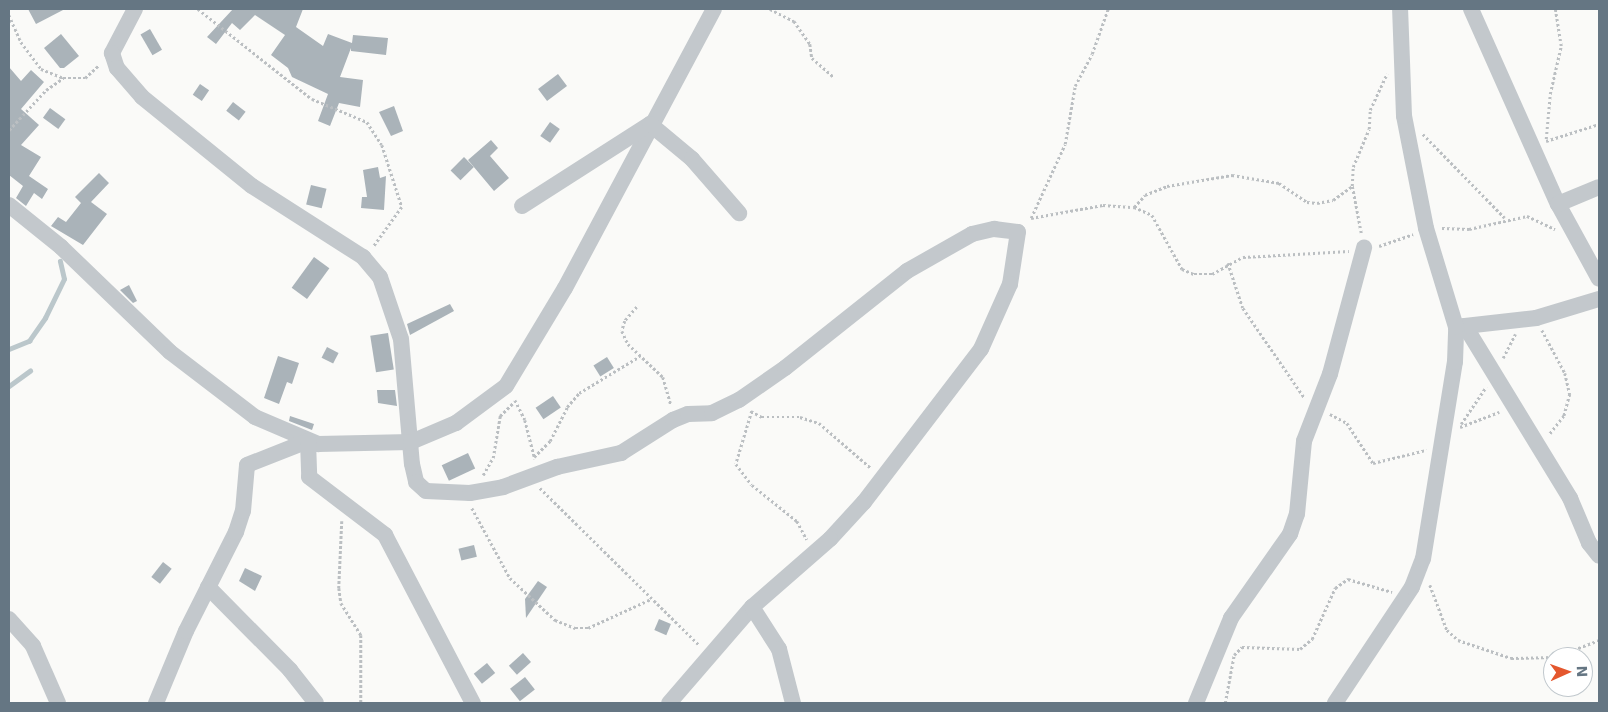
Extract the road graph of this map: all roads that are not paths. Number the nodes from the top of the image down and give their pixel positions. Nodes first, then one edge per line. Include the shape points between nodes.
1 (135, 9) edge
2 (714, 9) edge
3 (1400, 9) edge
4 (1471, 9) edge
5 (650, 124) junction
6 (1599, 187) edge
7 (1558, 204) junction
8 (9, 205) edge
9 (522, 206) dead end
10 (739, 213) dead end
11 (1364, 248) road end
12 (1599, 280) edge
13 (1599, 299) edge
14 (1460, 326) junction
15 (308, 441) junction
16 (411, 442) junction
17 (1599, 556) edge
18 (208, 586) junction
19 (752, 607) junction
20 (9, 619) edge
21 (58, 703) edge
22 (156, 703) edge
23 (316, 703) edge
24 (473, 703) edge
25 (669, 703) edge
26 (793, 703) edge
27 (1196, 703) edge
28 (1335, 703) edge

1 - 16 street via 112,53 116,68 142,98 252,186 372,264 388,293 401,339
2 - 5 street
3 - 14 street via 1404,116 1426,228
4 - 7 street
5 - 9 street
5 - 10 street via 692,159
5 - 16 street via 569,280 506,386 456,423
6 - 7 street
7 - 12 street
8 - 15 street via 61,247 203,379 254,416
11 - 27 street via 1301,456 1297,514 1290,534 1231,618
13 - 14 street via 1528,319
14 - 17 street via 1570,498 1589,544
14 - 28 street via 1423,559 1412,587
15 - 16 street
15 - 18 street via 247,465 243,511
15 - 24 street via 309,477 386,535
16 - 19 street via 416,482 426,491 470,493 621,453 673,420 688,414 712,413 739,400 785,368 907,271 972,234 994,229 1018,232 1010,284 981,349 881,479 830,539
18 - 22 street
18 - 23 street via 290,670
19 - 25 street
19 - 26 street via 779,650
20 - 21 street via 33,646

